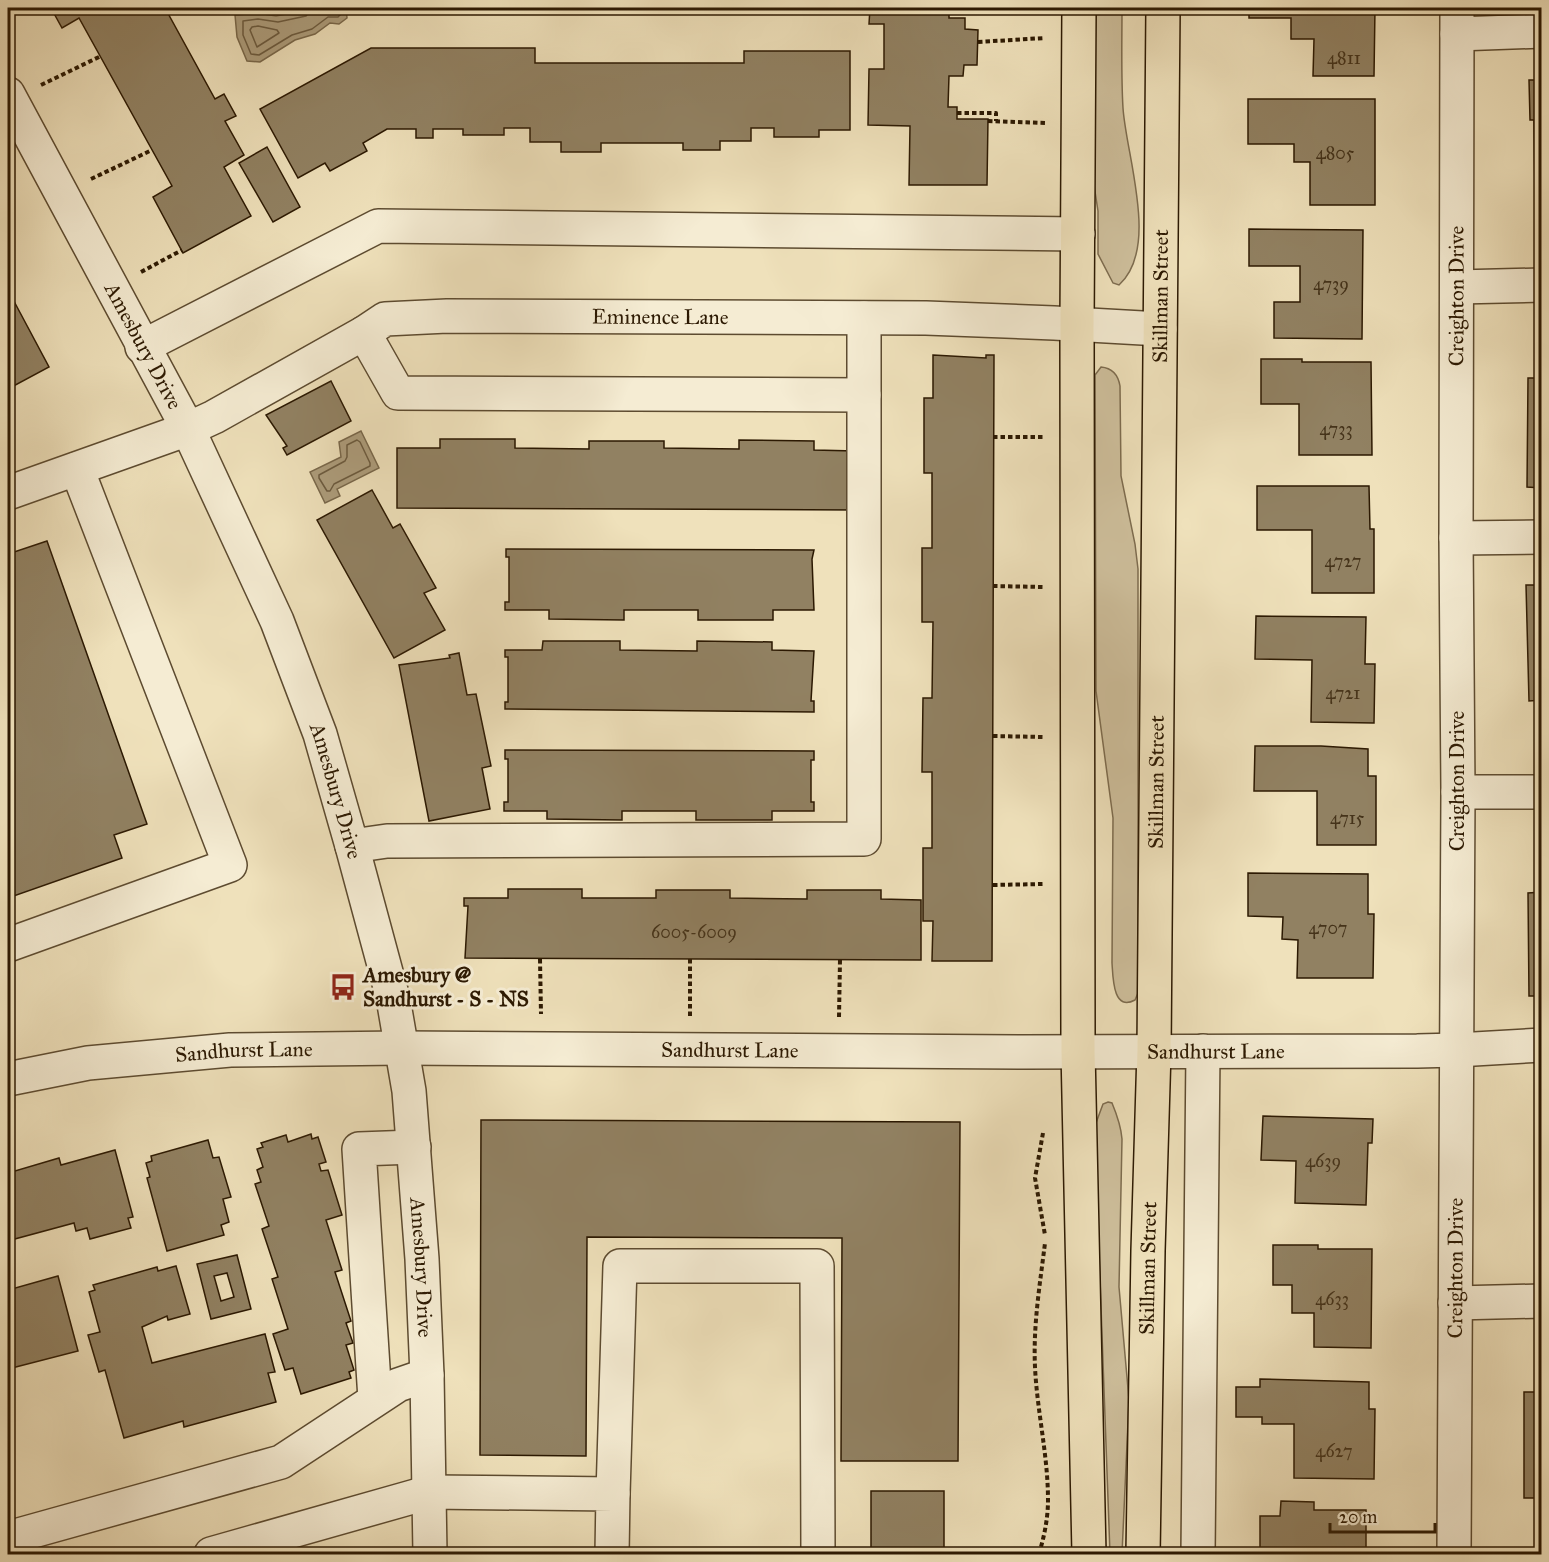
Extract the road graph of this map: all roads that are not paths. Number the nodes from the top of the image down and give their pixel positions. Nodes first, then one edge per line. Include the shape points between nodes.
1 (1079, 8) edge
2 (1163, 8) edge
3 (1457, 21) edge
4 (1542, 31) edge
5 (23, 91) edge
6 (1078, 234) junction
7 (1542, 285) edge
8 (1456, 286) junction
9 (864, 318) junction
10 (1077, 324) junction
11 (1160, 329) junction
12 (364, 333) junction
13 (142, 347) junction
14 (864, 395) junction
15 (188, 429) junction
16 (77, 469) junction
17 (8, 494) edge
18 (1542, 537) edge
19 (1456, 538) junction
20 (1458, 792) junction
21 (1542, 792) edge
22 (352, 846) junction
23 (8, 945) edge
24 (1542, 1045) edge
25 (402, 1048) junction
26 (1456, 1050) junction
27 (1078, 1051) junction
28 (1154, 1051) junction
29 (1203, 1051) junction
30 (8, 1079) edge
31 (414, 1147) junction
32 (1542, 1301) edge
33 (1455, 1303) junction
34 (427, 1375) junction
35 (375, 1399) junction
36 (430, 1492) junction
37 (613, 1494) junction
38 (8, 1538) edge
39 (211, 1554) edge
40 (430, 1554) edge
41 (612, 1554) edge
42 (818, 1554) edge
43 (1089, 1554) edge
44 (1143, 1554) edge
45 (1198, 1554) edge
46 (1454, 1554) edge

1 - 6 main road
2 - 11 main road, Skillman Street
3 - 4 street
3 - 8 street, Creighton Drive
5 - 13 street, Amesbury Drive
6 - 10 main road
6 - 13 street via 378,226
7 - 8 street
8 - 19 street, Creighton Drive
9 - 10 street, Eminence Lane
9 - 12 street, Eminence Lane via 447,316 385,319
9 - 14 street
10 - 11 street, Eminence Lane
10 - 27 main road
11 - 28 main road, Skillman Street
12 - 14 street via 398,393
12 - 15 street, Eminence Lane
13 - 15 street, Amesbury Drive
14 - 22 street via 864,839 387,841
15 - 16 street, Eminence Lane
15 - 22 street, Amesbury Drive via 277,621 320,734
16 - 17 street, Eminence Lane
16 - 23 street via 230,865
18 - 19 street
19 - 20 street, Creighton Drive
20 - 21 street
20 - 26 street, Creighton Drive
22 - 25 street, Amesbury Drive via 393,998
24 - 26 street, Sandhurst Lane
25 - 27 street, Sandhurst Lane
25 - 30 street, Sandhurst Lane via 230,1050 88,1063
25 - 31 street, Amesbury Drive
26 - 29 street, Sandhurst Lane
26 - 33 street, Creighton Drive
27 - 28 street, Sandhurst Lane
27 - 43 main road
28 - 29 street, Sandhurst Lane
28 - 44 main road, Skillman Street
29 - 45 street
31 - 34 street, Amesbury Drive
31 - 35 street via 359,1149
32 - 33 street
33 - 46 street, Creighton Drive
34 - 35 street via 398,1384
34 - 36 street, Amesbury Drive
35 - 38 street via 281,1462
36 - 37 street
36 - 39 street
36 - 40 street, Amesbury Drive
37 - 41 street
37 - 42 street via 620,1266 817,1266

